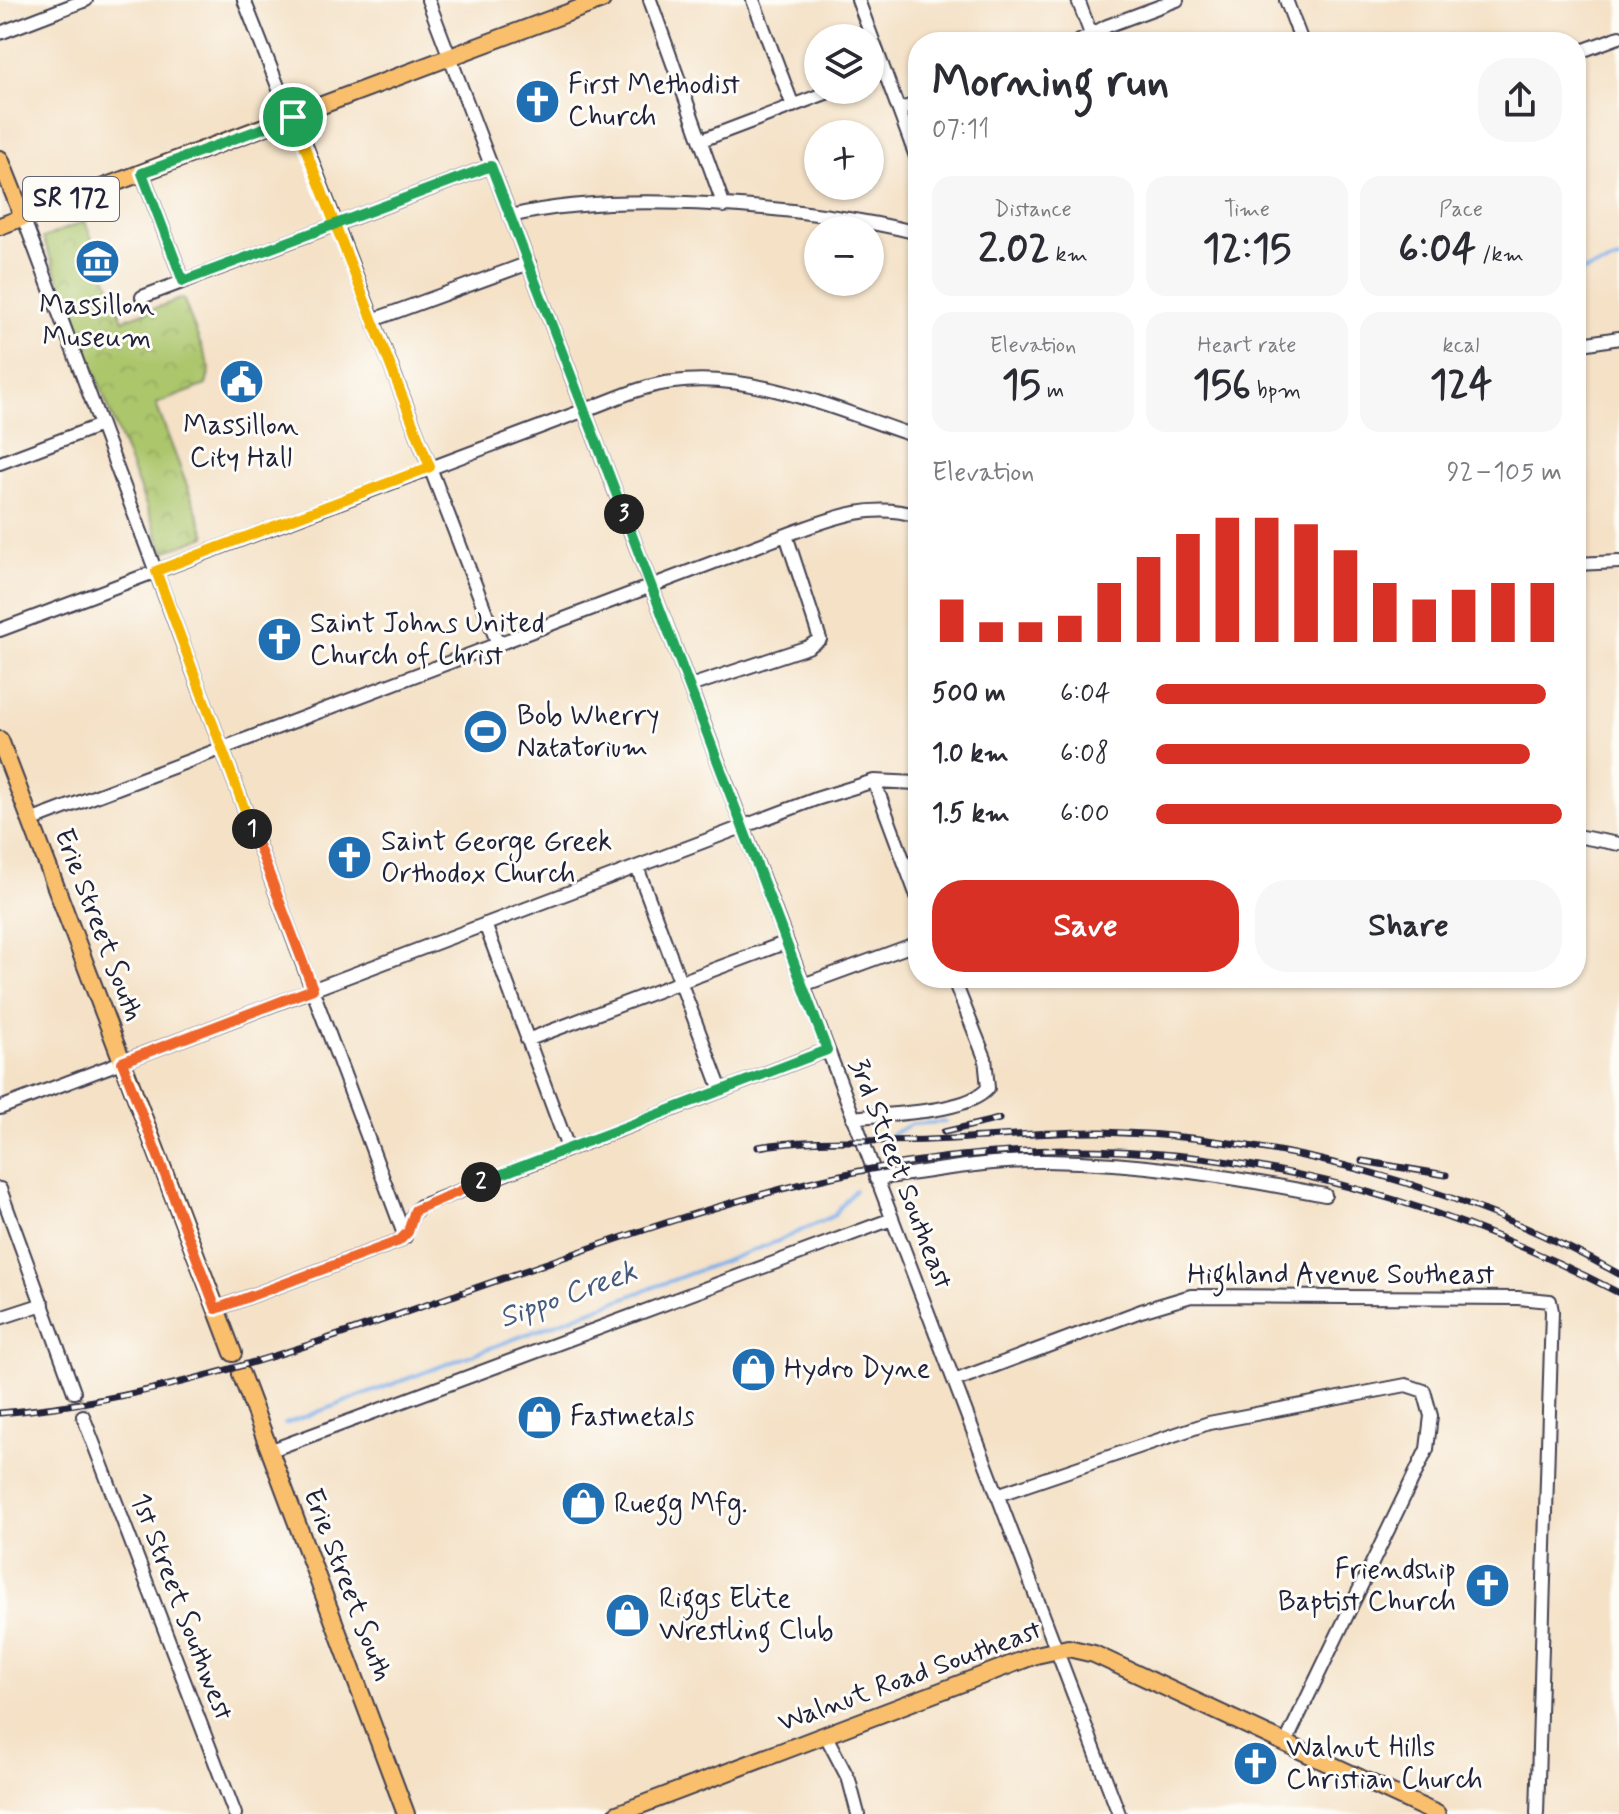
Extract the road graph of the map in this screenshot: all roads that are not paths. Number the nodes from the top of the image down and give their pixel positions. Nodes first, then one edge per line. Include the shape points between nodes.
1 (86, 0) edge
2 (244, 0) edge
3 (428, 0) edge
4 (602, 0) edge
5 (650, 0) edge
6 (753, 0) edge
7 (858, 0) edge
8 (1078, 0) edge
9 (1177, 0) edge
10 (1286, 0) edge
11 (50, 6) edge
12 (867, 24) edge
13 (1090, 32) edge
14 (1105, 32) edge
15 (1298, 32) edge
16 (0, 33) edge
17 (1619, 37) edge
18 (1586, 49) edge
19 (450, 57) junction
20 (884, 71) edge
21 (804, 102) edge
22 (793, 106) junction
23 (908, 107) edge
24 (899, 110) junction
25 (293, 117) junction
26 (908, 135) edge
27 (702, 140) junction
28 (0, 159) edge
29 (491, 166) junction
30 (142, 173) junction
31 (724, 206) junction
32 (511, 216) junction
33 (23, 217) junction
34 (336, 224) junction
35 (0, 226) edge
36 (908, 231) edge
37 (529, 263) junction
38 (183, 281) junction
39 (142, 297) dead end
40 (373, 320) junction
41 (1619, 338) edge
42 (1586, 343) edge
43 (585, 410) junction
44 (101, 425) junction
45 (908, 434) edge
46 (0, 463) edge
47 (430, 467) junction
48 (908, 514) edge
49 (786, 535) junction
50 (1619, 562) edge
51 (1586, 564) edge
52 (156, 571) junction
53 (651, 586) junction
54 (0, 630) edge
55 (498, 644) junction
56 (690, 686) junction
57 (0, 740) edge
58 (221, 748) junction
59 (874, 781) junction
60 (908, 783) edge
61 (30, 821) junction
62 (743, 828) junction
63 (1586, 838) edge
64 (1619, 844) edge
65 (637, 867) junction
66 (908, 872) edge
67 (485, 924) junction
68 (787, 942) junction
69 (908, 947) edge
70 (681, 982) junction
71 (803, 985) junction
72 (957, 988) edge
73 (313, 989) junction
74 (527, 1040) junction
75 (827, 1050) junction
76 (122, 1062) junction
77 (721, 1090) junction
78 (0, 1108) edge
79 (853, 1118) junction
80 (568, 1148) junction
81 (876, 1179) junction
82 (0, 1189) edge
83 (1325, 1195) dead end
84 (892, 1219) junction
85 (405, 1237) junction
86 (43, 1304) junction
87 (216, 1309) junction
88 (0, 1318) edge
89 (233, 1353) dead end
90 (241, 1374) dead end
91 (954, 1381) junction
92 (74, 1392) tunnel mouth
93 (83, 1416) tunnel mouth
94 (269, 1451) junction
95 (997, 1495) junction
96 (1056, 1649) junction
97 (826, 1736) junction
98 (1285, 1744) junction
99 (1429, 1812) edge
100 (235, 1814) edge
101 (406, 1814) edge
102 (617, 1814) edge
103 (858, 1814) edge
104 (1119, 1814) edge
105 (1537, 1814) edge

1 - 11 street
2 - 25 street
3 - 19 street, 3rd Street Southeast
4 - 19 main road, SR 172
5 - 27 street
6 - 22 street
7 - 12 street
8 - 13 street
9 - 14 street
10 - 15 street
11 - 16 street
17 - 18 street
19 - 25 main road, SR 172
19 - 29 street, 3rd Street Southeast
20 - 24 street
21 - 22 street
22 - 27 street
23 - 24 street
24 - 26 street
25 - 30 main road, SR 172
25 - 34 street
27 - 31 street
28 - 33 main road
29 - 32 street, 3rd Street Southeast
29 - 34 street
30 - 33 main road, SR 172
30 - 38 street
31 - 32 street via 563,207
31 - 36 street
32 - 37 street, 3rd Street Southeast
33 - 35 main road, SR 172
33 - 44 street
34 - 38 street
34 - 40 street
37 - 40 street
37 - 43 street, 3rd Street Southeast
38 - 39 street
40 - 47 street
41 - 42 street
43 - 45 street via 662,384 720,381 783,393
43 - 47 street
43 - 53 street, 3rd Street Southeast
44 - 46 street
44 - 52 street
47 - 52 street
47 - 55 street
48 - 49 street via 865,510
49 - 53 street
49 - 56 street via 820,639
50 - 51 street
52 - 54 street
52 - 58 street
53 - 55 street
53 - 56 street, 3rd Street Southeast
55 - 58 street
56 - 62 street, 3rd Street Southeast
57 - 61 main road, Erie Street South
58 - 61 street
58 - 73 street
59 - 60 street
59 - 62 street
59 - 66 street
61 - 76 main road, Erie Street South
62 - 65 street
62 - 68 street, 3rd Street Southeast
63 - 64 street
65 - 67 street
65 - 70 street
67 - 73 street
67 - 74 street
68 - 70 street
68 - 71 street, 3rd Street Southeast
69 - 71 street
70 - 74 street
70 - 77 street
71 - 75 street, 3rd Street Southeast
72 - 79 street via 985,1058 989,1085 965,1103
73 - 76 street
73 - 85 street
74 - 80 street
75 - 77 street
75 - 79 street, 3rd Street Southeast
76 - 78 street
76 - 87 main road, Erie Street South
77 - 80 street
79 - 81 street, 3rd Street Southeast
80 - 85 street via 421,1206
81 - 83 street via 997,1162 1044,1161 1214,1175
81 - 84 street, 3rd Street Southeast
82 - 86 street
84 - 91 street, 3rd Street Southeast
84 - 94 street
85 - 87 street
86 - 88 street
86 - 92 street
87 - 89 main road, Erie Street South
90 - 94 main road, Erie Street South
91 - 95 street, 3rd Street Southeast
91 - 105 street, Highland Avenue Southeast via 1191,1296 1550,1301
93 - 100 street, 1st Street Southwest
94 - 101 main road, Erie Street South
95 - 96 street, 3rd Street Southeast
95 - 98 street via 1209,1423 1406,1385 1419,1387 1426,1394 1431,1430 1420,1463
96 - 97 main road, Walnut Road Southeast
96 - 98 main road, Walnut Road Southeast via 1094,1654
96 - 104 street, 3rd Street Southeast
97 - 102 main road, Walnut Road Southeast
97 - 103 street via 849,1780
98 - 99 main road, Walnut Road Southeast

